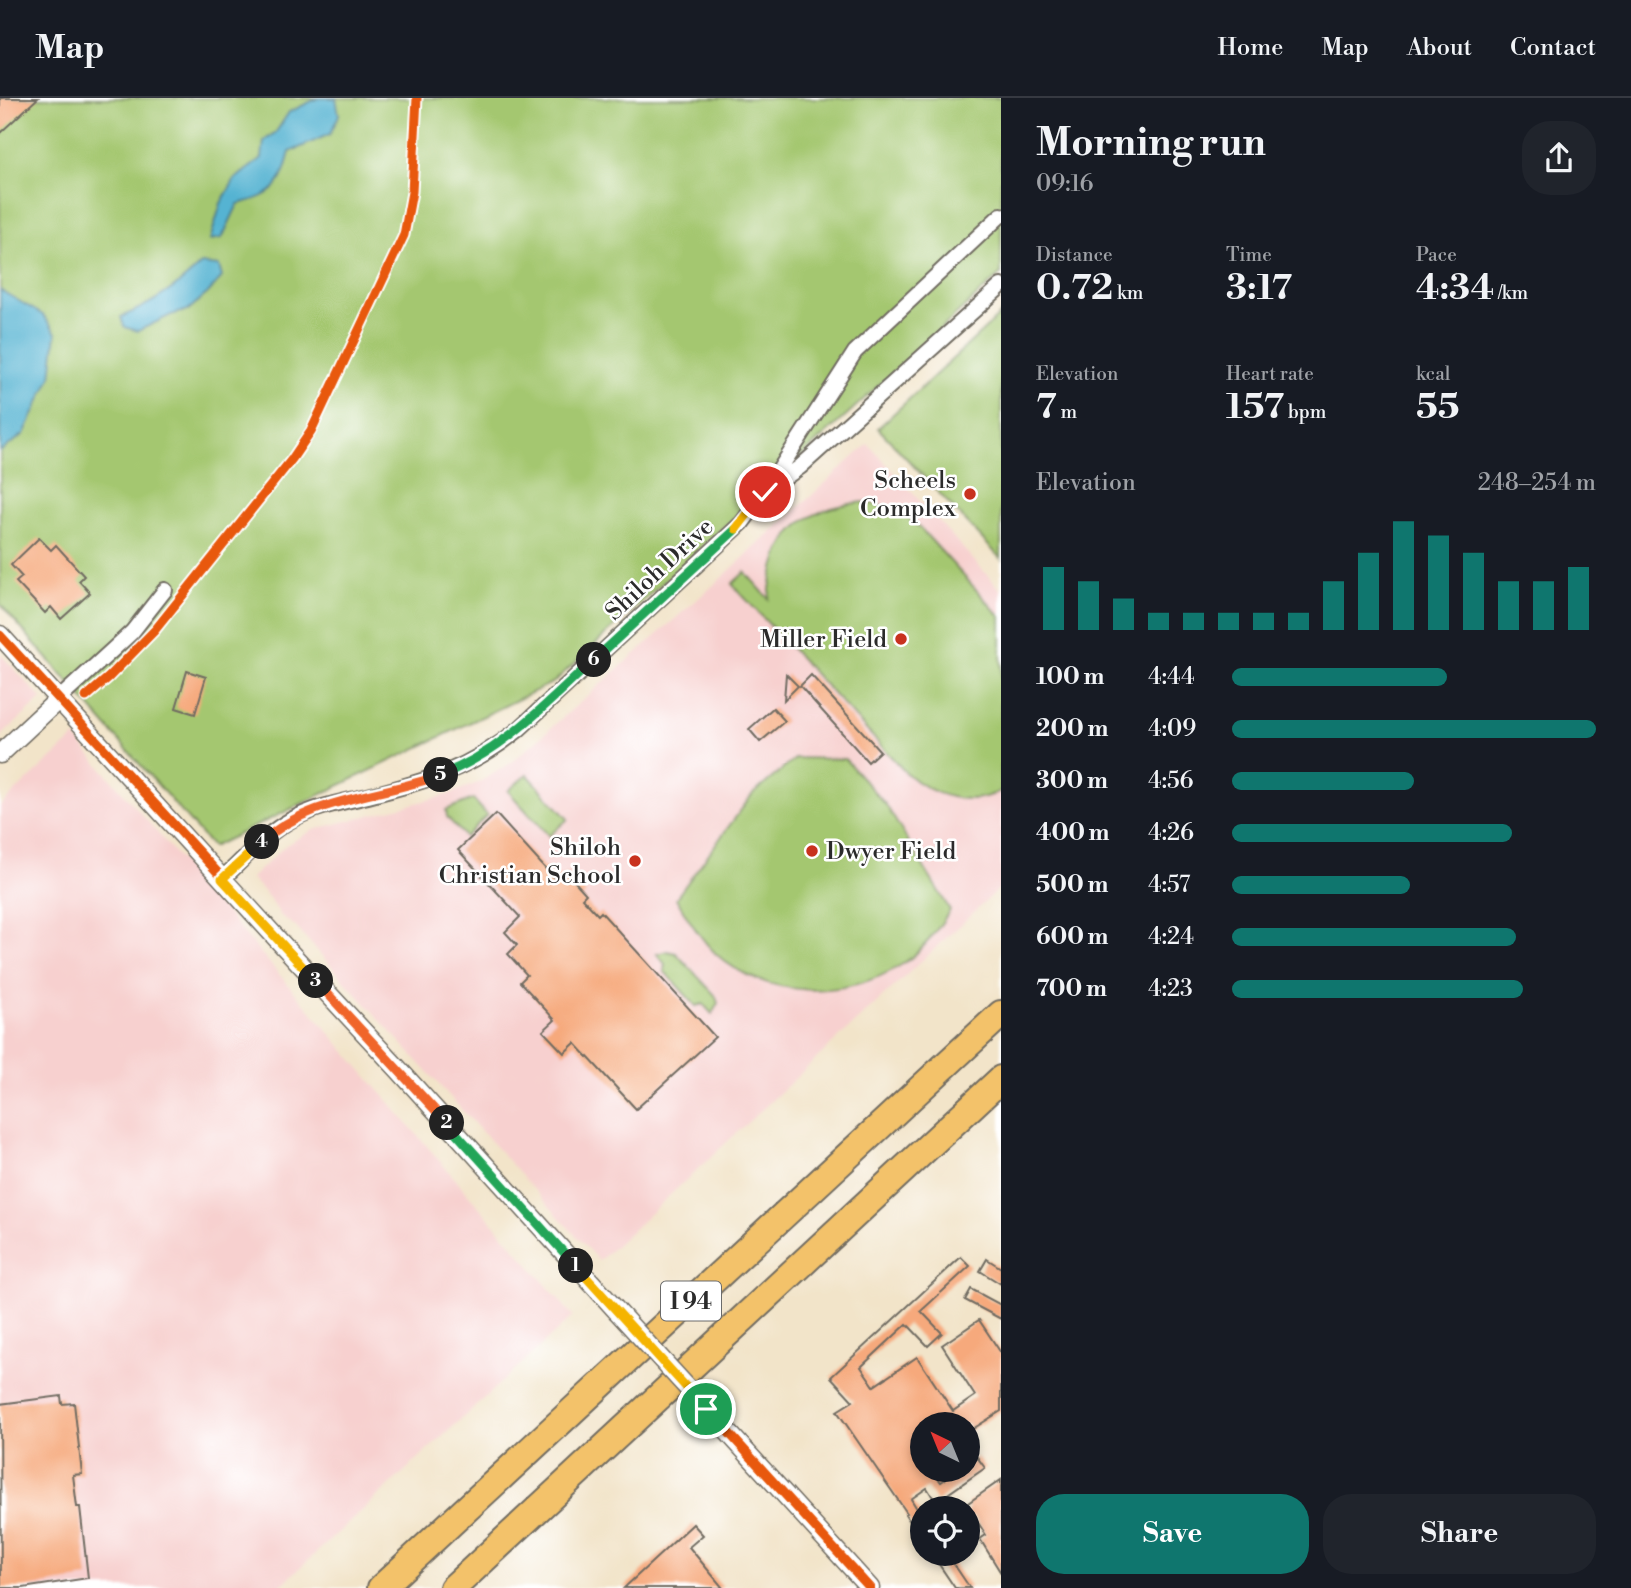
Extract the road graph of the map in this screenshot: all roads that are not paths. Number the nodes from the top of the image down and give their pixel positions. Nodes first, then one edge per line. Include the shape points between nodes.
1 (1001, 215) edge
2 (1001, 286) edge
3 (765, 492) junction
4 (165, 590) dead end
5 (0, 635) edge
6 (59, 699) junction
7 (0, 754) edge
8 (222, 879) junction
9 (1001, 1014) edge
10 (1001, 1079) edge
11 (381, 1588) edge
12 (453, 1588) edge
13 (870, 1588) edge

1 - 3 street, Shiloh Drive via 855,352
2 - 3 street, Shiloh Drive via 800,467
3 - 8 street, Shiloh Drive via 733,532 501,743 466,765 429,779 292,819
4 - 6 street via 132,632
5 - 6 street
6 - 7 street
6 - 8 street
8 - 13 street, bridge
9 - 11 highway, I 94
10 - 12 highway, I 94

